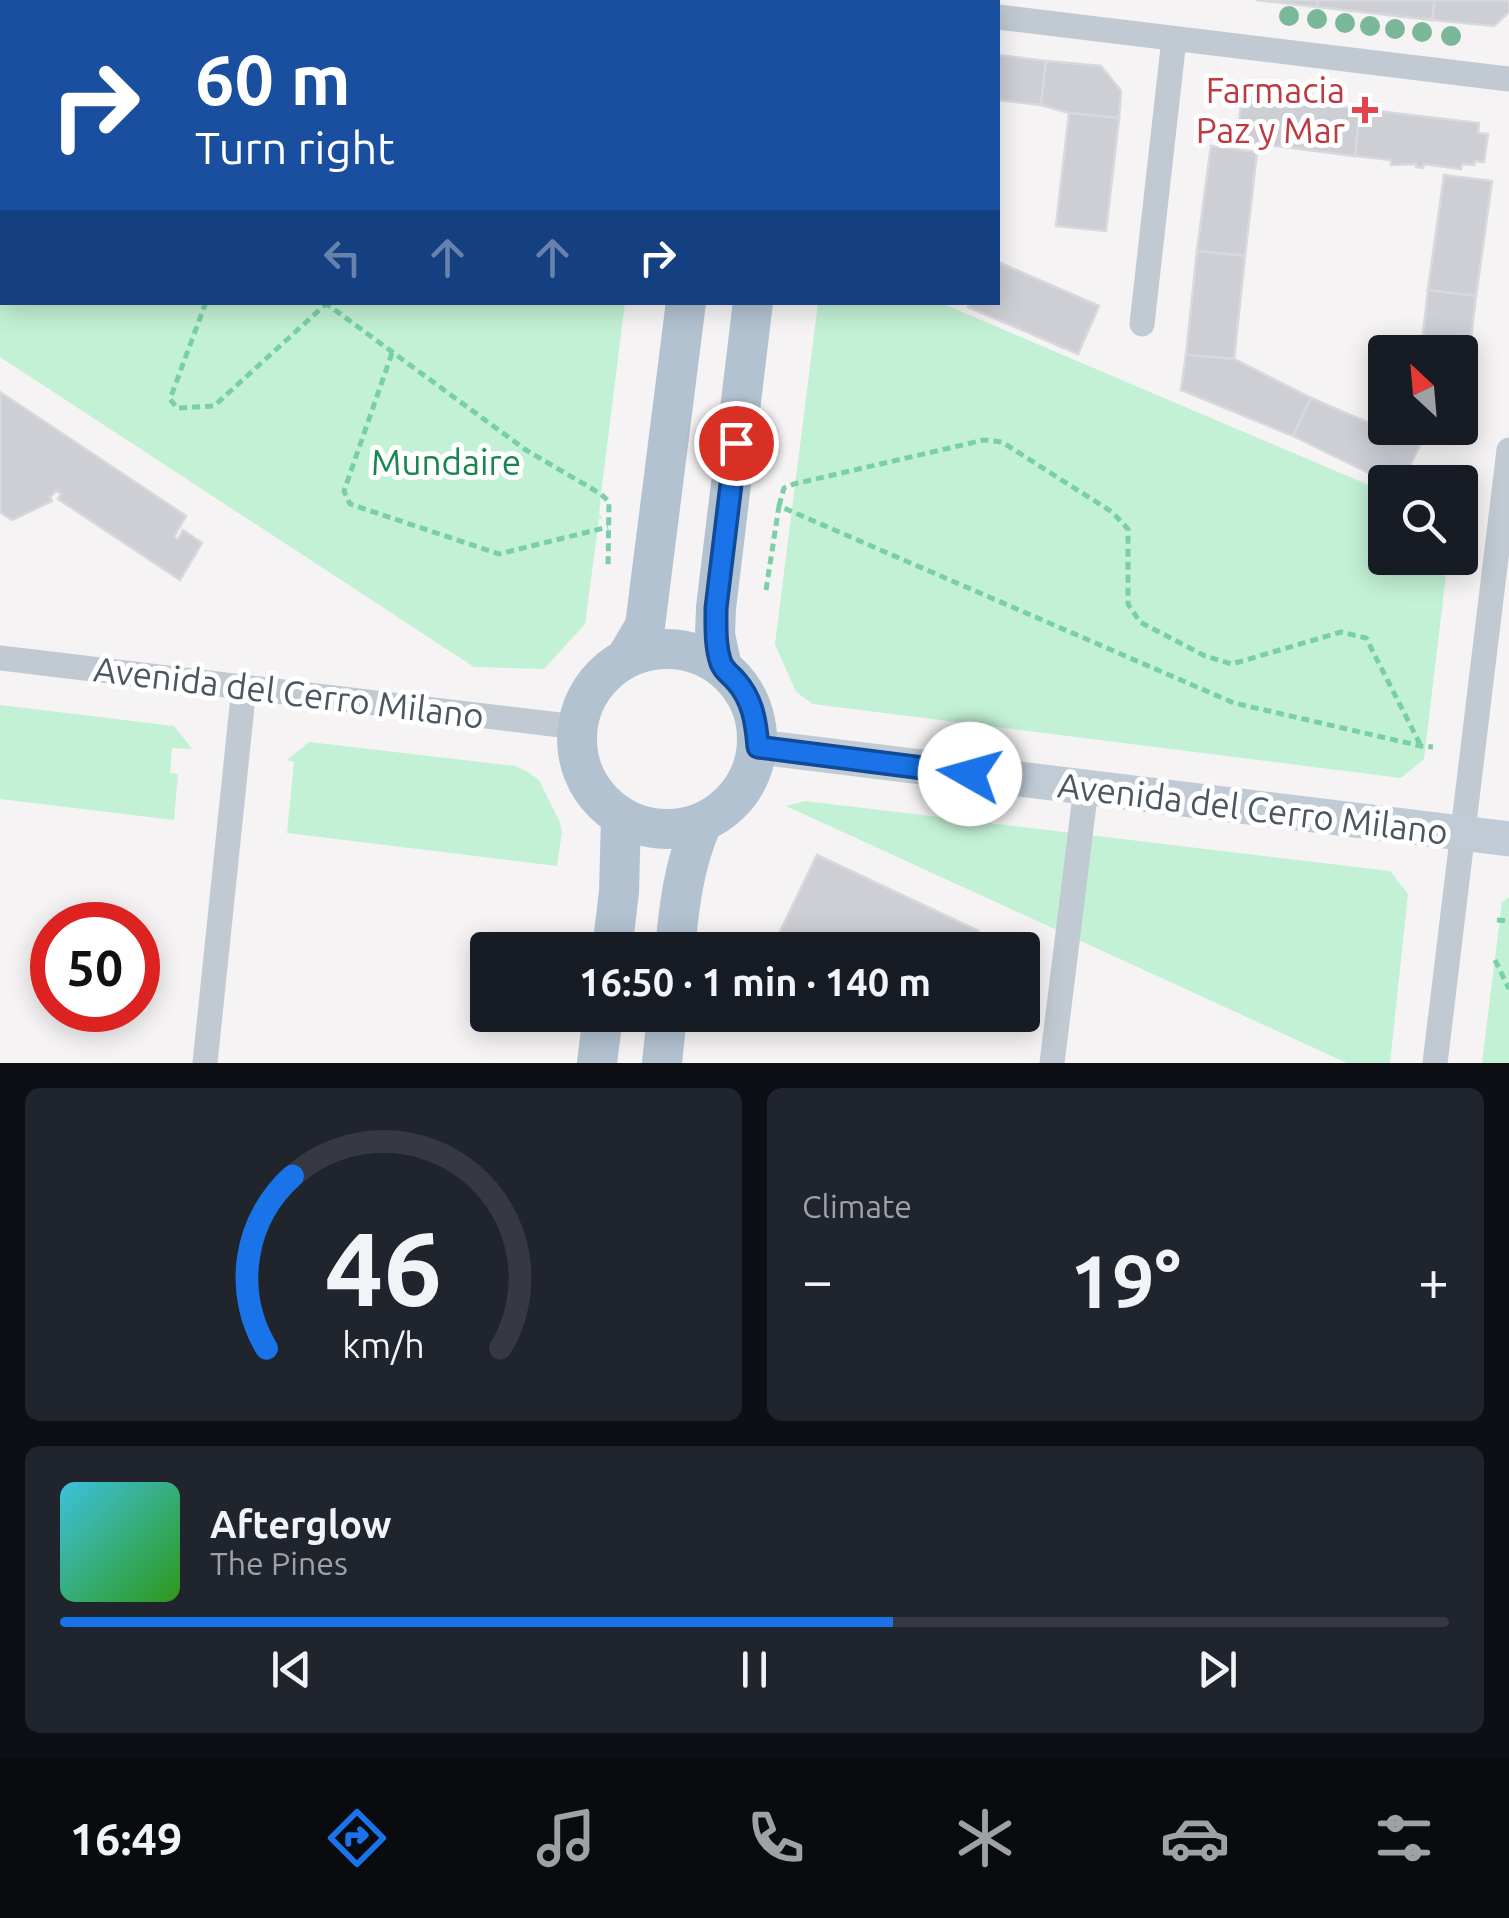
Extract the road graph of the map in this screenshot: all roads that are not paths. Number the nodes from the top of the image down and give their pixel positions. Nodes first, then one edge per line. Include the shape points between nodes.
1 (1000, 18) edge
2 (1174, 39) junction
3 (1509, 79) edge
4 (686, 305) edge
5 (752, 305) edge
6 (1142, 324) dead end
7 (1509, 450) edge
8 (0, 658) edge
9 (626, 658) junction
10 (722, 667) junction
11 (244, 687) junction
12 (577, 726) junction
13 (758, 747) junction
14 (1086, 788) junction
15 (621, 818) junction
16 (702, 823) junction
17 (1463, 834) junction
18 (1509, 839) edge
19 (614, 932) edge
20 (676, 932) edge
21 (601, 1032) edge
22 (666, 1032) edge
23 (204, 1063) edge
24 (597, 1063) edge
25 (662, 1063) edge
26 (1052, 1063) edge
27 (1435, 1063) edge

1 - 2 street
2 - 3 street
2 - 6 street
4 - 9 main road via 645,626
5 - 10 main road via 716,608
7 - 17 street
8 - 11 street, Avenida del Cerro Milano
9 - 10 main road via 659,649 692,652
9 - 12 main road via 588,696
10 - 13 main road via 750,702
11 - 12 street, Avenida del Cerro Milano
11 - 23 street
12 - 15 main road via 578,758 593,793
13 - 14 main road, Avenida del Cerro Milano
13 - 16 main road via 750,778 730,805
14 - 17 main road, Avenida del Cerro Milano
14 - 26 street
15 - 16 main road via 675,830
15 - 19 main road
16 - 20 main road via 690,850
17 - 18 main road, Avenida del Cerro Milano
17 - 27 street
21 - 24 main road
22 - 25 main road

